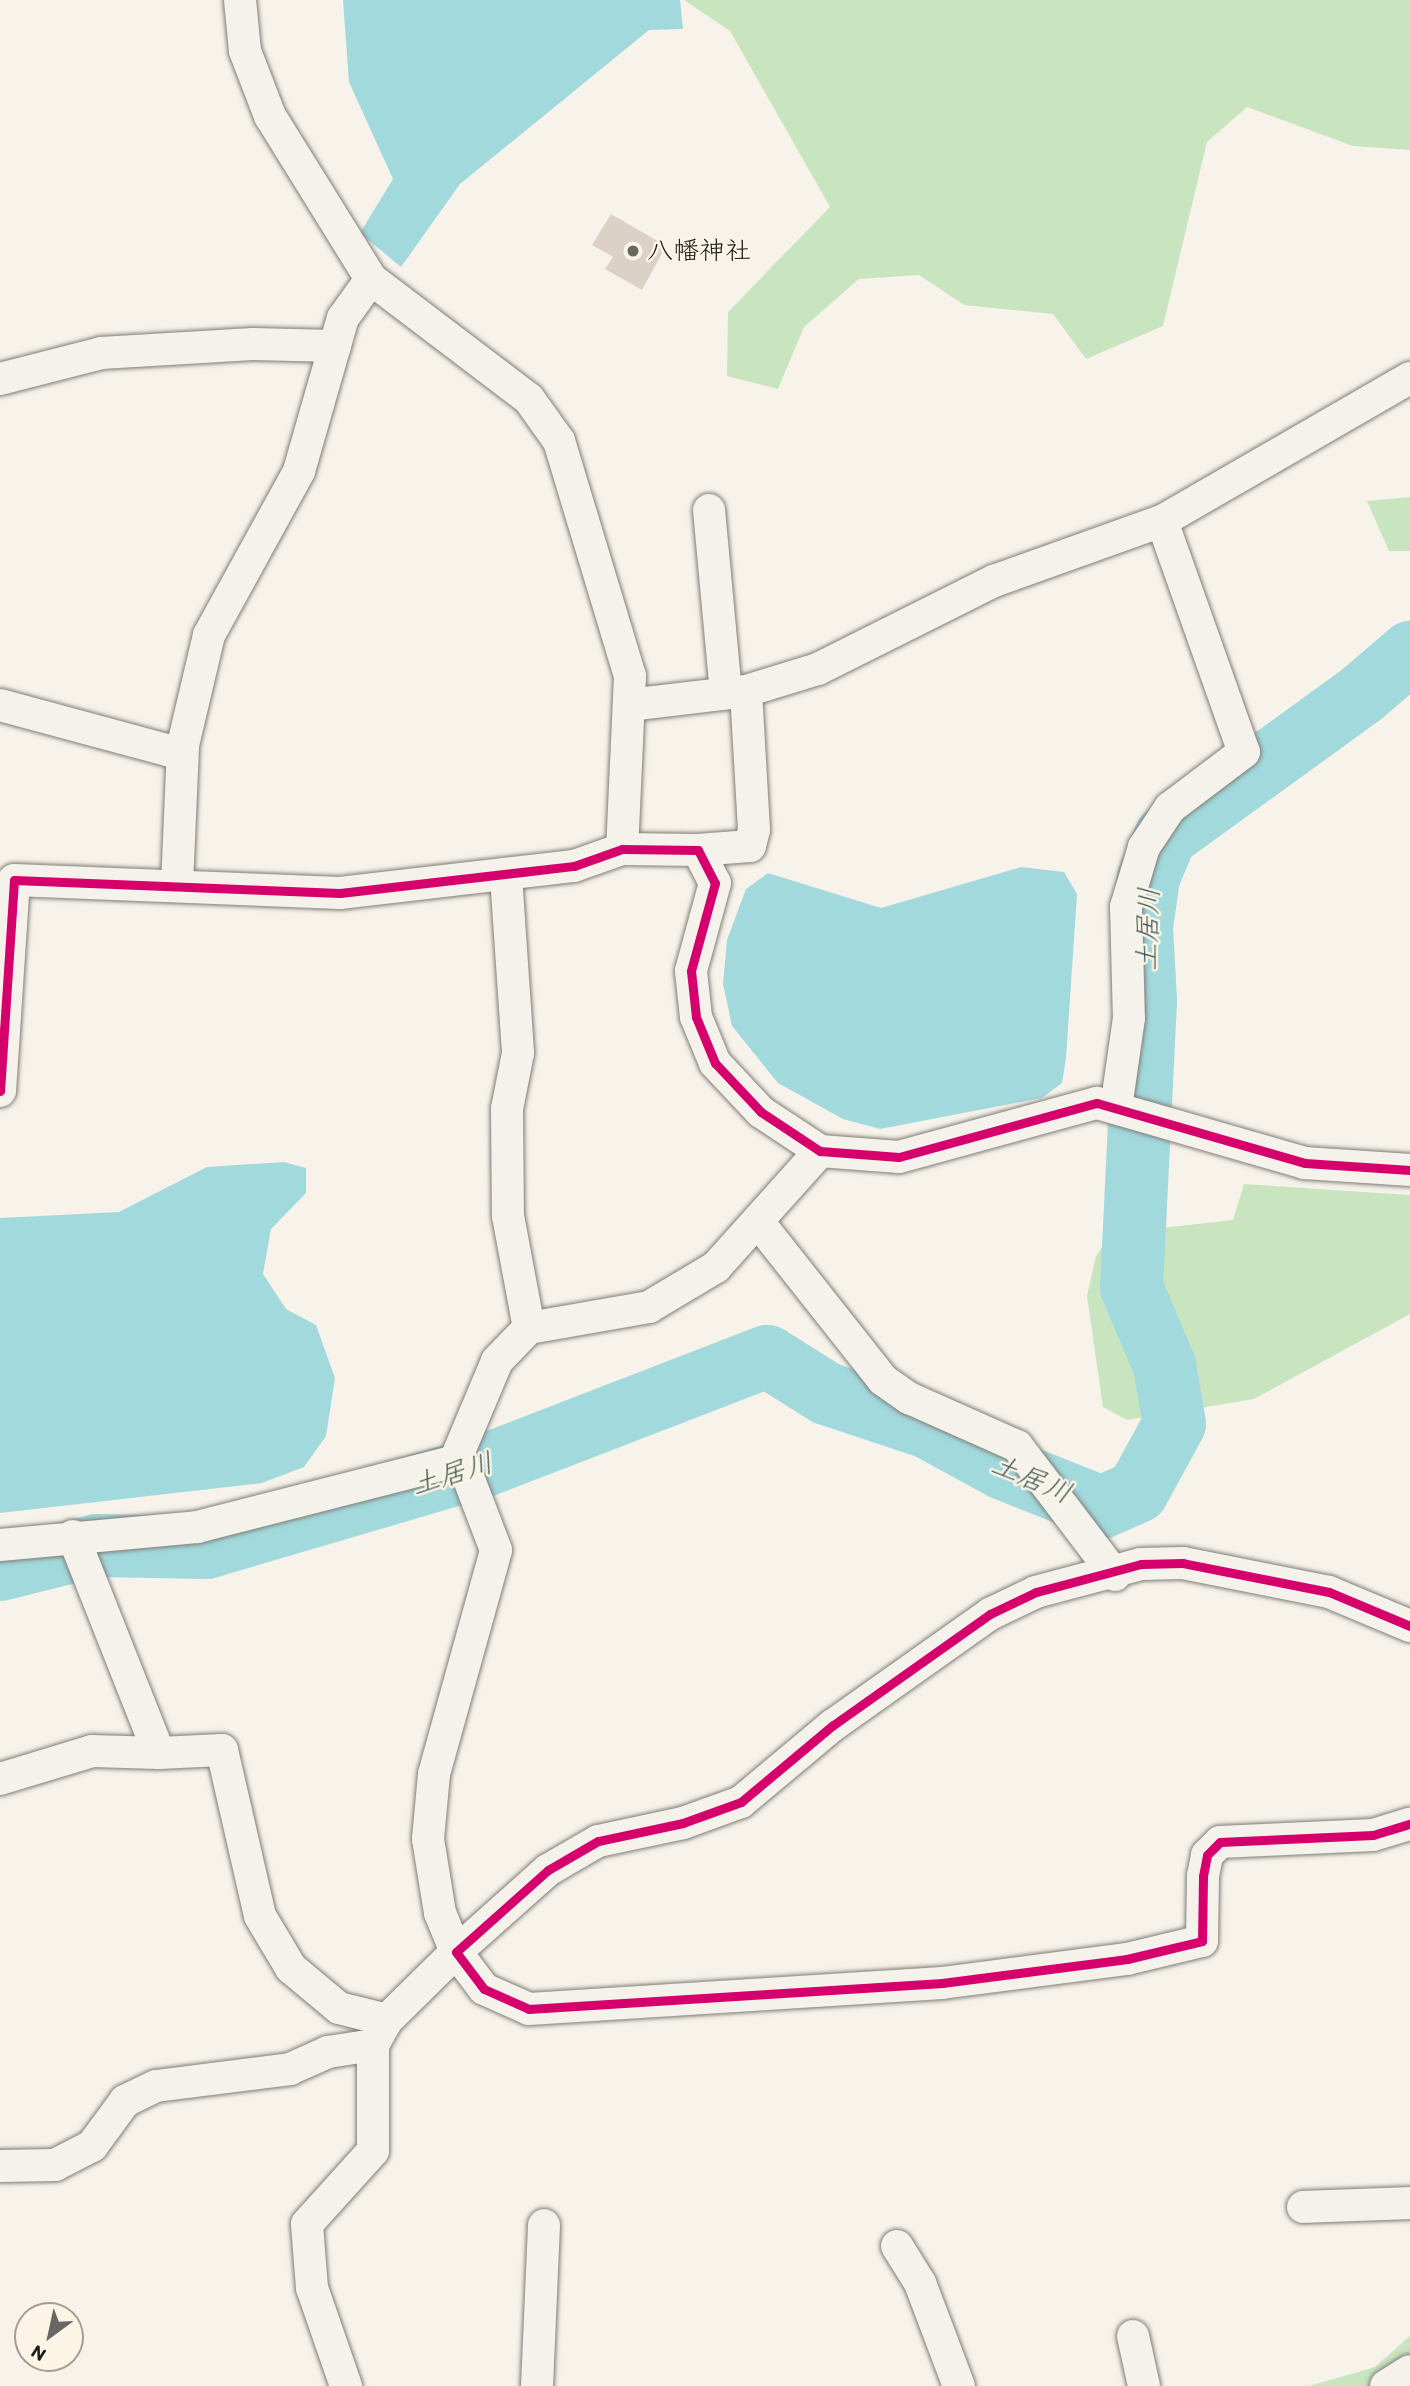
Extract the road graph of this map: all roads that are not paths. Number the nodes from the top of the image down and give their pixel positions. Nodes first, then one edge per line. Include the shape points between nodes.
1 (240, 0) edge
2 (371, 279) junction
3 (335, 346) junction
4 (1410, 378) edge
5 (0, 379) edge
6 (709, 510) dead end
7 (1162, 521) junction
8 (736, 692) junction
9 (0, 705) edge
10 (629, 705) junction
11 (183, 744) junction
12 (622, 849) junction
13 (698, 850) junction
14 (506, 876) junction
15 (7, 881) edge
16 (177, 885) junction
17 (0, 1091) edge
18 (1116, 1108) junction
19 (820, 1151) junction
20 (1410, 1170) edge
21 (759, 1223) junction
22 (529, 1328) junction
23 (459, 1454) junction
24 (73, 1538) junction
25 (0, 1545) edge
26 (1115, 1575) junction
27 (1410, 1626) edge
28 (159, 1753) junction
29 (0, 1779) edge
30 (1410, 1824) edge
31 (456, 1952) junction
32 (380, 2032) junction
33 (0, 2166) edge
34 (1410, 2203) edge
35 (1303, 2207) dead end
36 (544, 2225) dead end
37 (897, 2246) dead end
38 (1133, 2336) dead end
39 (1410, 2371) edge
40 (346, 2386) edge
41 (537, 2386) edge
42 (959, 2386) edge
43 (1144, 2386) edge
44 (1386, 2386) edge

1 - 2 street via 245,51 270,116
2 - 3 street via 343,318
2 - 10 street via 529,399 559,441 630,676
3 - 5 street via 253,344 101,354
3 - 11 street via 299,471 209,635
4 - 7 street
6 - 8 street
7 - 8 street via 994,581 818,669
7 - 18 street via 1244,752 1170,808 1144,847 1126,907 1129,1018
8 - 10 street
8 - 13 street via 754,830 750,846
9 - 11 street via 170,751
10 - 12 street
11 - 16 street
12 - 13 street
12 - 14 street via 574,866
13 - 19 street via 715,883 691,971 696,1017 724,1073 761,1112
14 - 16 street via 340,892
14 - 22 street via 517,1053 507,1109 508,1216
15 - 16 street
15 - 17 street
18 - 19 street via 1097,1103 898,1157
18 - 20 street via 1306,1163
19 - 21 street
21 - 22 street via 716,1267 649,1307
21 - 26 street via 883,1380 909,1398 1017,1446
22 - 23 street via 497,1361
23 - 24 street via 455,1461 197,1527
23 - 31 street via 496,1550 434,1773 428,1839 440,1913
24 - 25 street
24 - 28 street
26 - 27 street via 1141,1564 1183,1563 1246,1571 1329,1592
26 - 31 street via 1036,1592 990,1614 834,1725 741,1801 683,1824 598,1841 548,1870
28 - 29 street via 92,1751
28 - 32 street via 222,1751 260,1916 291,1968 339,2008
30 - 31 street via 1373,1835 1220,1842 1208,1855 1203,1875 1202,1941 1127,1959 942,1983 528,2009 484,1989
31 - 32 street
32 - 33 street via 290,2069 156,2086 125,2101 92,2146 55,2165
32 - 40 street via 373,2151 307,2224 312,2288
34 - 35 street
36 - 41 street
37 - 42 street via 920,2283
38 - 43 street
39 - 44 street

